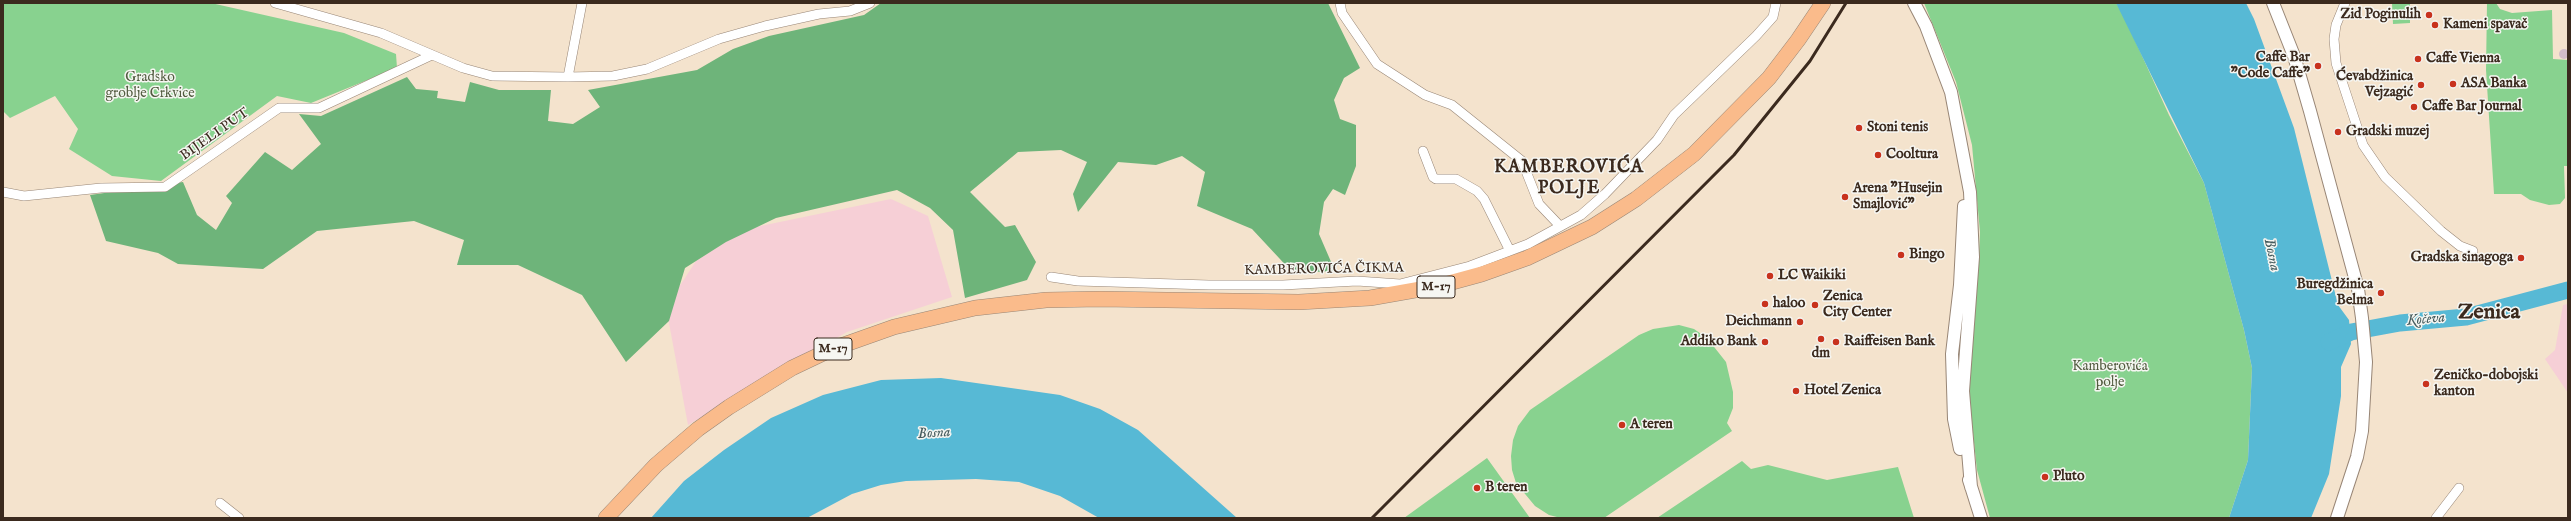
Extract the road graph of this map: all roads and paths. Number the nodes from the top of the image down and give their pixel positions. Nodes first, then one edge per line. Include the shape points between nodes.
1 (275, 3) edge
2 (582, 3) edge
3 (870, 3) edge
4 (1340, 3) edge
5 (1776, 3) edge
6 (1823, 3) edge
7 (1914, 3) edge
8 (2272, 3) edge
9 (2345, 3) edge
10 (432, 55) junction
11 (568, 77) junction
12 (1423, 151) dead end
13 (3, 192) edge
14 (1560, 226) junction
15 (1510, 251) junction
16 (2473, 251) dead end
17 (1051, 277) dead end
18 (2460, 488) dead end
19 (220, 504) dead end
20 (239, 518) edge
21 (606, 518) edge
22 (1981, 518) edge
23 (2337, 518) edge
24 (2436, 518) edge

1 - 10 street via 381,33
2 - 11 street
3 - 11 street via 850,11 819,14 719,39 646,69 613,76
4 - 14 street via 1342,13 1377,64 1425,95 1452,104 1522,161 1539,204
5 - 14 street, KAMBEROVIĆA ČIKMA via 1773,17 1756,36 1674,115 1657,140 1605,194 1581,215
6 - 21 highway, M-17 via 1769,78 1694,154 1657,184 1598,223 1527,258 1438,286 1370,298 1246,303 1046,300 975,308 894,327 832,349 792,368 729,406 656,465
7 - 22 street via 1926,26 1951,92 1962,143 1964,209 1952,354 1952,393 1959,447
8 - 23 street via 2294,56 2310,111 2354,276 2362,318 2365,348 2362,431 2357,457
9 - 16 street via 2336,25 2336,64 2363,145 2385,177 2441,231 2460,246
10 - 11 street via 463,68 492,76
10 - 13 street, BIJELI PUT via 319,108 279,108 165,187 102,188 24,196
12 - 15 street via 1433,177 1456,179 1484,199
14 - 15 street, KAMBEROVIĆA ČIKMA
15 - 17 street, KAMBEROVIĆA ČIKMA via 1470,266 1400,284 1357,281 1209,285 1078,281
18 - 24 street
19 - 20 street

